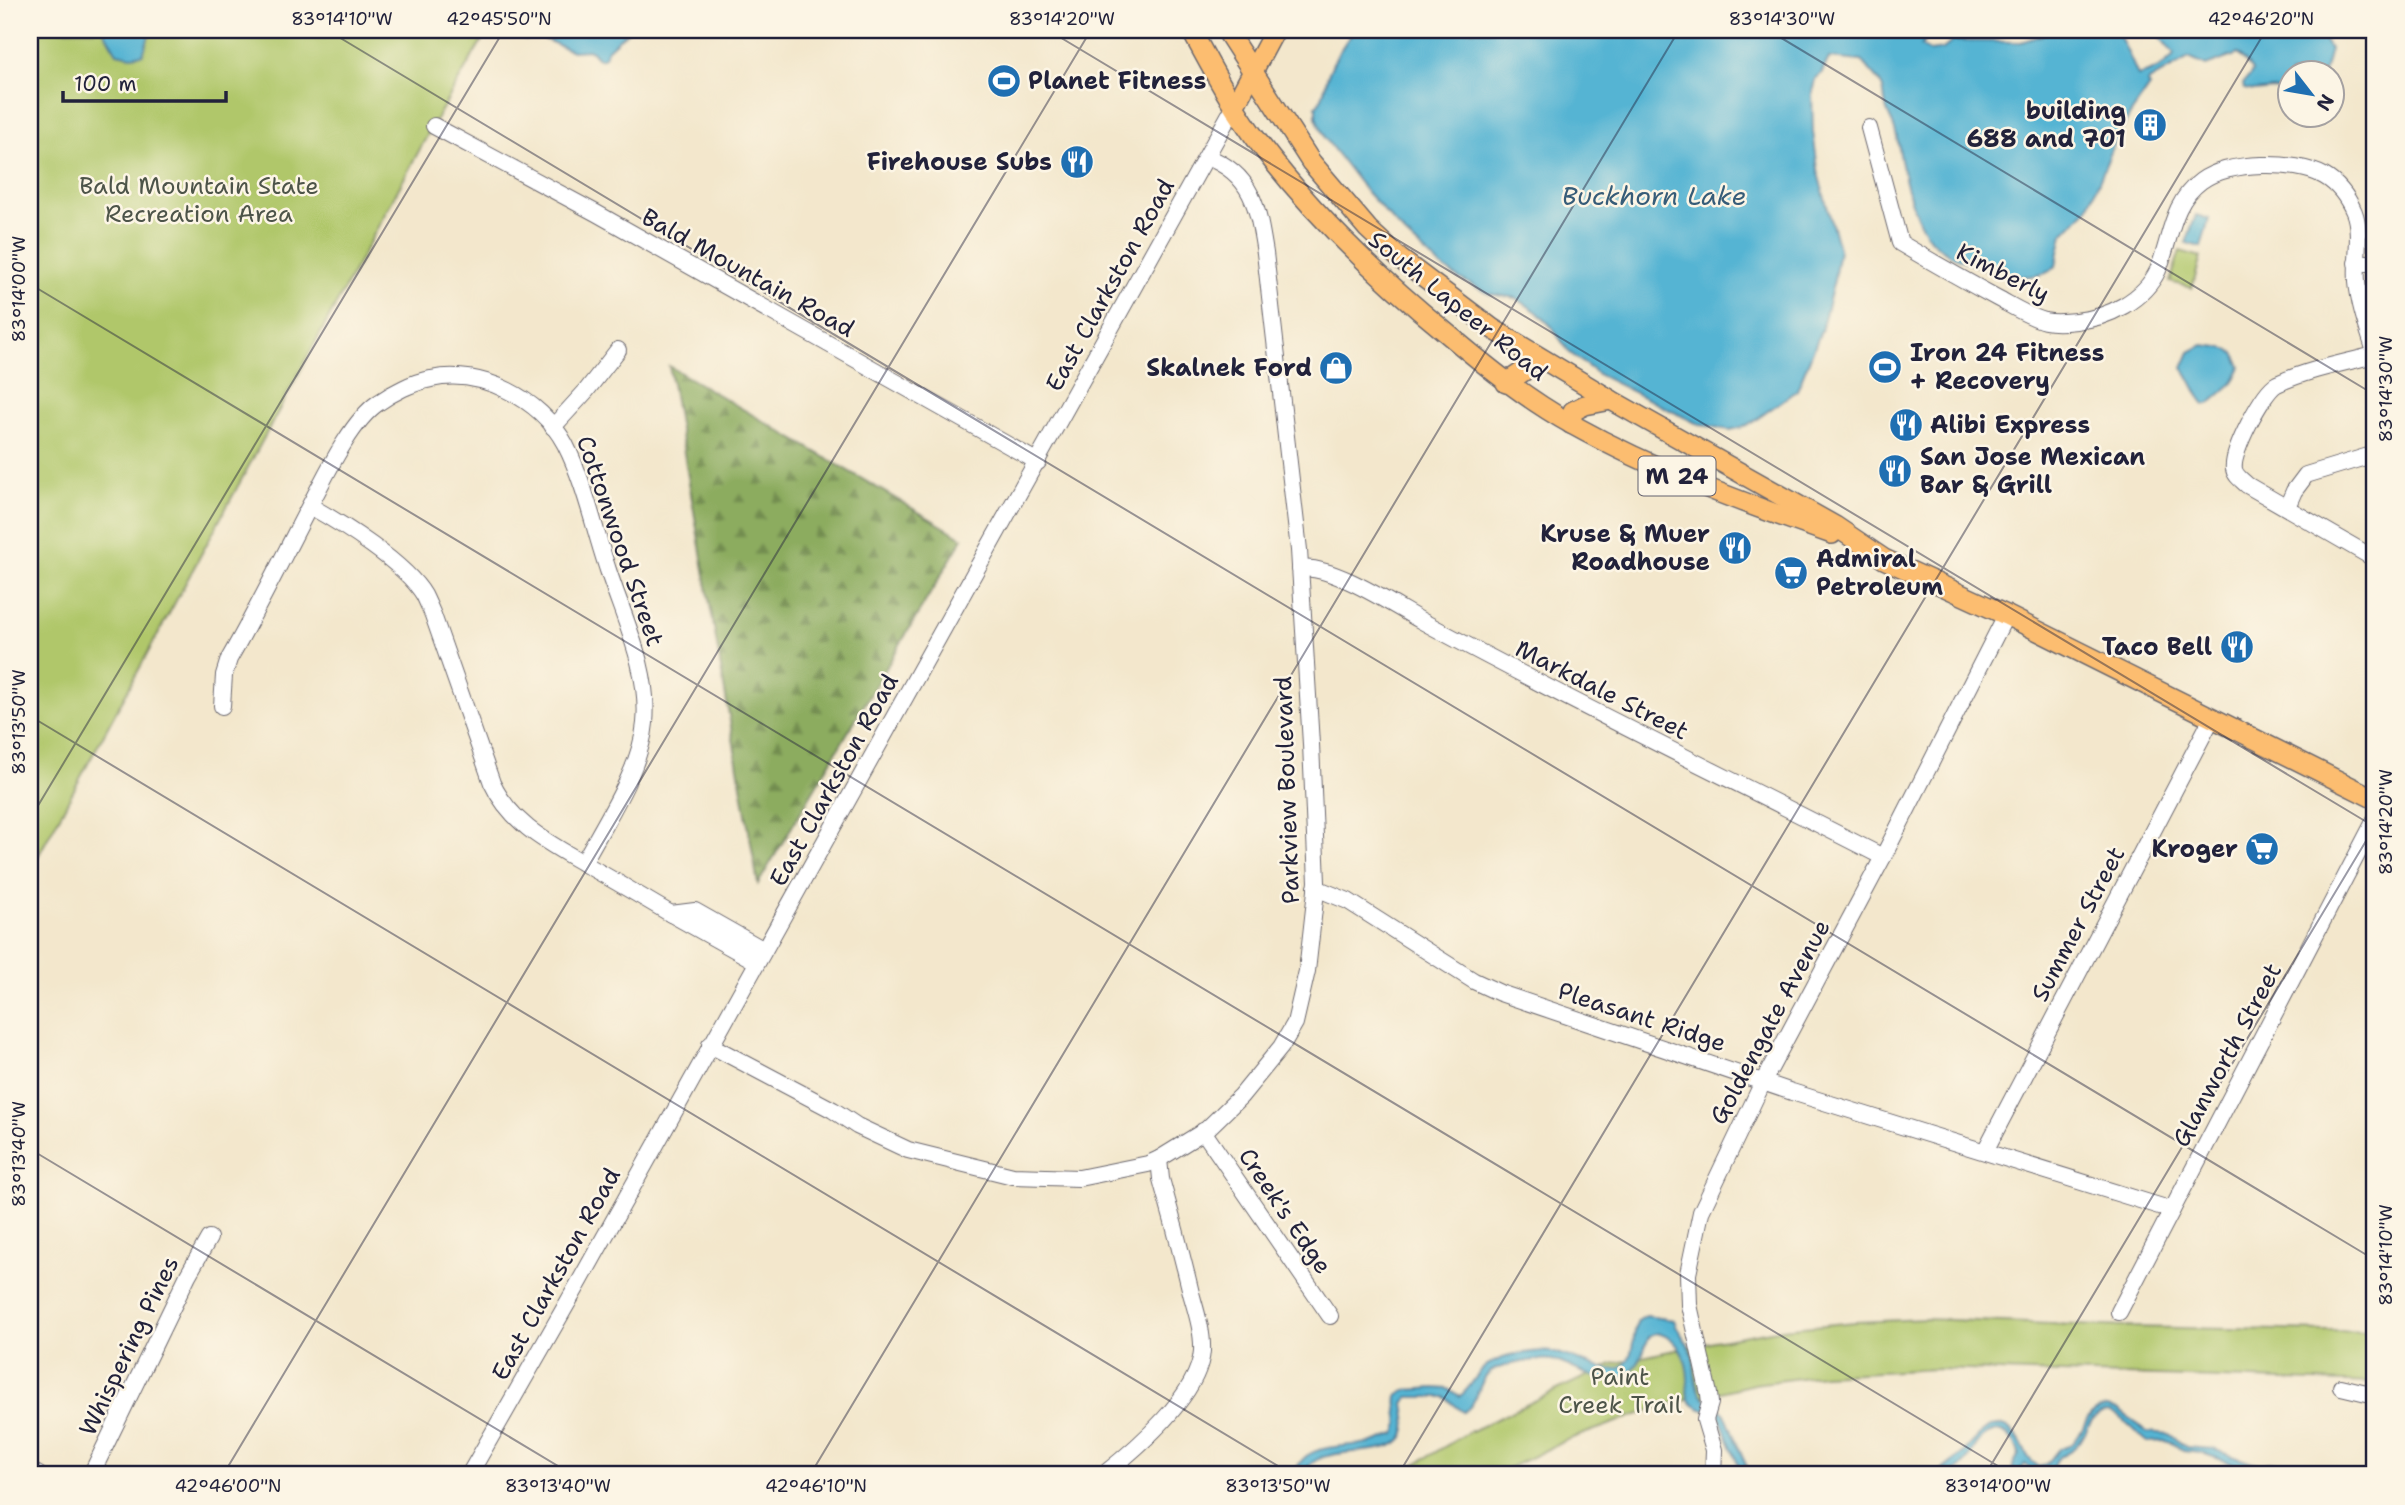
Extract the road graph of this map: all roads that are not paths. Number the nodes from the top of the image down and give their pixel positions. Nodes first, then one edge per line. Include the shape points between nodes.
1 (1191, 30) edge
2 (1226, 30) edge
3 (1275, 30) edge
4 (1252, 73) junction
5 (1235, 105) junction
6 (435, 126) dead end
7 (1869, 128) dead end
8 (1207, 157) junction
9 (2356, 262) junction
10 (2375, 262) edge
11 (618, 349) dead end
12 (1524, 349) junction
13 (2375, 354) edge
14 (1506, 383) junction
15 (1611, 400) junction
16 (1571, 424) junction
17 (553, 427) junction
18 (2375, 454) edge
19 (1038, 462) junction
20 (310, 506) junction
21 (2287, 507) junction
22 (1860, 544) junction
23 (2375, 559) edge
24 (1300, 569) junction
25 (2006, 615) junction
26 (222, 706) dead end
27 (2212, 718) junction
28 (2375, 799) edge
29 (2375, 820) edge
30 (1883, 857) junction
31 (583, 863) junction
32 (1316, 888) junction
33 (761, 956) junction
34 (710, 1045) junction
35 (1763, 1082) junction
36 (1203, 1131) junction
37 (1985, 1151) junction
38 (1159, 1159) junction
39 (2172, 1210) junction
40 (209, 1238) dead end
41 (2119, 1312) dead end
42 (1330, 1317) dead end
43 (2341, 1387) dead end
44 (2375, 1395) edge
45 (30, 1470) edge
46 (39, 1475) edge
47 (91, 1475) edge
48 (469, 1475) edge
49 (1103, 1475) edge
50 (1713, 1475) edge

1 - 5 main road, South Lapeer Road / M 24
2 - 4 main road, South Lapeer Road / M 24
3 - 4 main road
4 - 5 main road
4 - 12 main road, South Lapeer Road / M 24 via 1311,162 1368,229 1399,258
5 - 8 street, East Clarkston Road
5 - 14 main road, South Lapeer Road / M 24 via 1258,142 1343,242
6 - 19 street, Bald Mountain Road
7 - 9 street, Kimberly via 1900,243 2045,321 2104,316 2127,303 2158,269 2183,200 2202,181 2224,171 2294,166 2324,176 2344,192 2355,215
8 - 19 street, East Clarkston Road
8 - 24 street, Parkview Boulevard via 1237,174 1257,207
9 - 10 street
9 - 13 street, Kimberly via 2357,285
11 - 17 street
12 - 14 main road via 1524,371
12 - 15 main road, South Lapeer Road / M 24
13 - 21 street, Kimberly via 2274,385 2259,406 2234,457 2234,469 2247,485
14 - 16 main road, South Lapeer Road / M 24
15 - 16 main road via 1573,411
15 - 22 main road, South Lapeer Road / M 24
16 - 22 main road, South Lapeer Road / M 24 via 1687,480
17 - 20 street, Cottonwood Street via 520,398 496,385 463,378 430,379 375,404 341,447
17 - 31 street, Cottonwood Street via 565,444 583,492 645,688 641,750
18 - 21 street via 2306,475
19 - 33 street, East Clarkston Road
20 - 26 street, Cottonwood Street via 229,659 223,675
20 - 31 street via 391,561 423,593 499,798 538,836
21 - 23 street, Kimberly
22 - 25 main road, South Lapeer Road / M 24
24 - 30 street, Markdale Street via 1326,571 1515,672
24 - 32 street, Parkview Boulevard
25 - 27 main road, South Lapeer Road / M 24
25 - 30 street, Goldengate Avenue
27 - 28 main road, South Lapeer Road / M 24
27 - 37 street, Summer Street
29 - 39 street, Glanworth Street
30 - 35 street, Goldengate Avenue
31 - 33 street via 671,914 695,911
32 - 35 street, Pleasant Ridge via 1348,901 1500,993
32 - 36 street, Parkview Boulevard via 1307,971 1295,1023 1282,1047 1241,1096
33 - 34 street, East Clarkston Road
34 - 38 street, Parkview Boulevard via 857,1126 923,1154 1035,1178 1079,1178
34 - 48 street, East Clarkston Road
35 - 37 street, Pleasant Ridge
35 - 50 street, Goldengate Avenue via 1701,1212 1688,1274 1689,1305 1709,1394 1705,1420 1714,1450
36 - 38 street, Parkview Boulevard
36 - 42 street, Creek's Edge
37 - 39 street, Pleasant Ridge
38 - 49 street via 1202,1352 1193,1380 1153,1432
39 - 41 street, Glanworth Street
40 - 47 street, Whispering Pines
43 - 44 street
45 - 46 street

